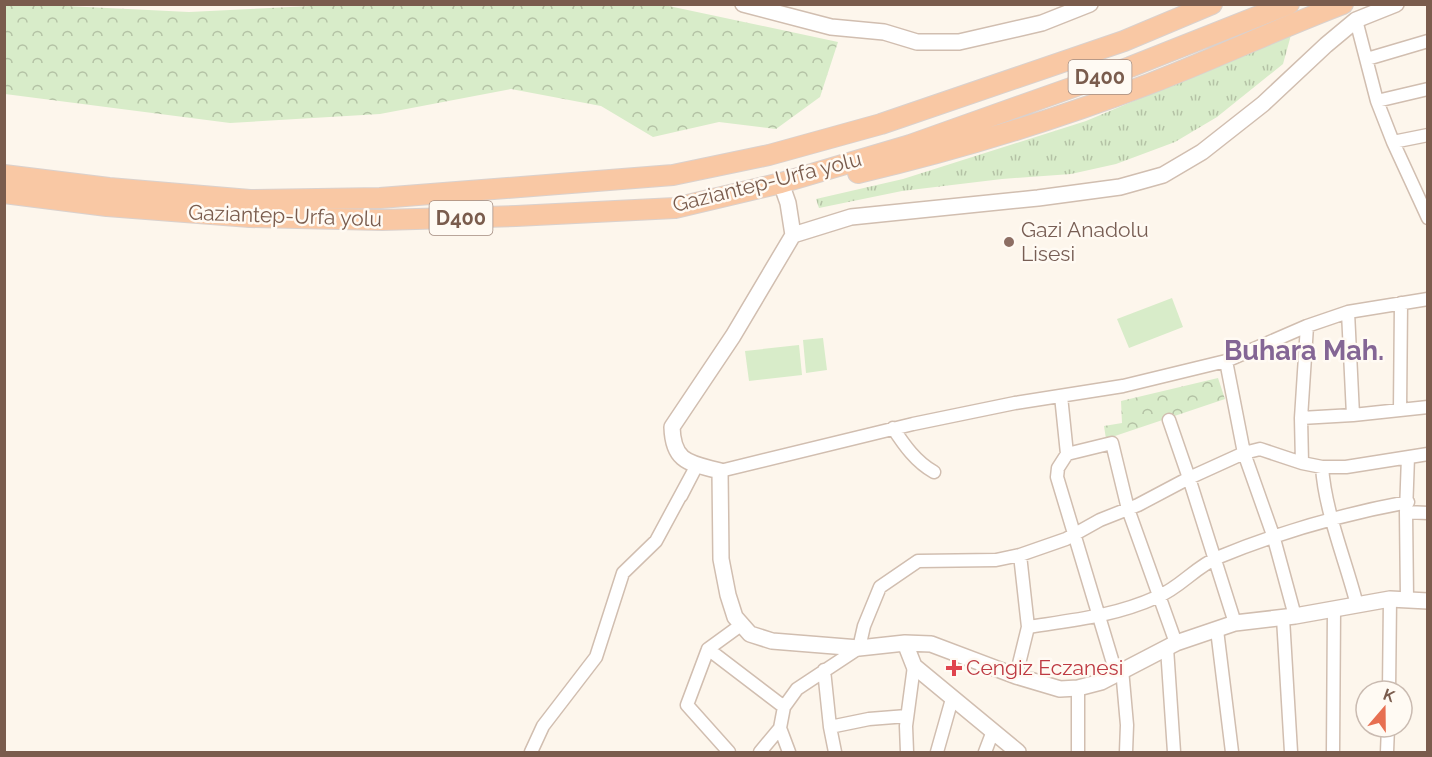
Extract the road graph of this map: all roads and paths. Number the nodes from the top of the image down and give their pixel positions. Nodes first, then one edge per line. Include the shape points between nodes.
1 (743, 4) edge
2 (1090, 4) edge
3 (1212, 4) edge
4 (1289, 4) edge
5 (1342, 4) edge
6 (1396, 4) edge
7 (1356, 20) junction
8 (1428, 41) edge
9 (1367, 59) junction
10 (1428, 89) edge
11 (1377, 101) junction
12 (1428, 135) edge
13 (1393, 142) junction
14 (4, 175) edge
15 (781, 183) junction
16 (4, 193) edge
17 (1428, 218) edge
18 (793, 235) junction
19 (1428, 299) edge
20 (1401, 303) junction
21 (1348, 312) junction
22 (1307, 326) junction
23 (1226, 361) junction
24 (1061, 396) junction
25 (1428, 407) edge
26 (1400, 410) junction
27 (1353, 416) junction
28 (1301, 418) junction
29 (1169, 420) dead end
30 (893, 429) junction
31 (1244, 453) junction
32 (1067, 454) junction
33 (1428, 454) edge
34 (1408, 457) junction
35 (1302, 463) junction
36 (697, 465) junction
37 (1322, 467) junction
38 (720, 471) junction
39 (934, 472) dead end
40 (1189, 478) junction
41 (681, 496) dead end
42 (1407, 507) junction
43 (1128, 509) junction
44 (1428, 513) edge
45 (1333, 519) junction
46 (1073, 533) junction
47 (1273, 535) junction
48 (1020, 555) junction
49 (1215, 559) junction
50 (1159, 597) junction
51 (1390, 599) junction
52 (1407, 599) junction
53 (1428, 601) edge
54 (1357, 605) junction
55 (1334, 609) junction
56 (1100, 617) junction
57 (1289, 617) junction
58 (1235, 623) junction
59 (741, 625) junction
60 (1028, 627) junction
61 (1217, 630) junction
62 (905, 644) junction
63 (1171, 645) junction
64 (860, 648) junction
65 (708, 649) junction
66 (914, 666) junction
67 (824, 670) junction
68 (1119, 671) junction
69 (1016, 676) junction
70 (1389, 679) edge
71 (1078, 688) junction
72 (952, 699) junction
73 (784, 707) junction
74 (907, 716) junction
75 (830, 727) junction
76 (780, 728) junction
77 (993, 731) junction
78 (531, 753) edge
79 (729, 753) edge
80 (760, 753) edge
81 (789, 753) edge
82 (835, 753) edge
83 (907, 753) edge
84 (937, 753) edge
85 (985, 753) edge
86 (1018, 753) edge
87 (1078, 753) edge
88 (1126, 753) edge
89 (1174, 753) edge
90 (1232, 753) edge
91 (1291, 753) edge
92 (1333, 753) edge

1 - 2 street via 831,27 884,32 917,42 958,42 1042,23
3 - 14 highway, Gaziantep-Urfa yolu / D400 via 1124,41 881,124 769,155 673,174 380,198 250,200
4 - 15 highway, Gaziantep-Urfa yolu / D400 via 1130,67 921,141
5 - 15 highway via 1150,83 1043,122 846,176
6 - 7 street
7 - 9 street
7 - 18 street via 1263,104 1202,152 1162,175 1120,187 851,218
8 - 9 street
9 - 11 street
10 - 11 street
11 - 13 street
12 - 13 street
13 - 17 street
15 - 16 highway, Gaziantep-Urfa yolu / D400 via 675,208 382,220 250,217
15 - 18 street
18 - 36 street via 733,336 672,427 672,444 684,461
19 - 20 street
20 - 21 street
20 - 26 street
21 - 22 street
21 - 27 street
22 - 23 street
22 - 28 street
23 - 24 street via 1123,386
23 - 31 street
24 - 30 street
24 - 32 street
25 - 26 street
26 - 27 street
27 - 28 street
28 - 35 street
29 - 40 street
30 - 38 street
30 - 39 street via 907,449
31 - 35 street via 1260,449
31 - 40 street
31 - 47 street
32 - 43 street via 1112,443
32 - 46 street via 1057,477
33 - 34 street
34 - 37 street
34 - 42 street
35 - 37 street
36 - 38 street
36 - 41 street
36 - 78 street via 656,541 623,573 596,657 543,726
37 - 45 street via 1324,493
38 - 59 street via 721,559 728,595
40 - 43 street
40 - 49 street
42 - 44 street
42 - 45 street via 1364,510
42 - 52 street
43 - 46 street
43 - 50 street
45 - 47 street
45 - 54 street
46 - 48 street
46 - 56 street
47 - 49 street
47 - 57 street
48 - 60 street
48 - 64 street via 996,560 918,561 880,587 864,626
49 - 50 street
49 - 58 street
50 - 56 street
50 - 63 street
51 - 52 street
51 - 54 street
51 - 70 street
52 - 53 street
54 - 55 street
55 - 57 street
55 - 92 street
56 - 60 street
56 - 68 street
57 - 58 street
57 - 91 street
58 - 61 street
59 - 64 street via 750,634 772,641
59 - 65 street
60 - 69 street
61 - 63 street
61 - 90 street
62 - 64 street
62 - 66 street
62 - 69 street via 931,644
63 - 68 street
63 - 89 street
64 - 67 street
65 - 73 street
65 - 79 street via 687,705
66 - 72 street
66 - 74 street
67 - 73 street via 797,689
67 - 75 street
68 - 71 street
68 - 88 street
69 - 71 street via 1060,689
71 - 87 street
72 - 77 street
72 - 84 street
73 - 76 street
74 - 75 street
74 - 83 street
75 - 82 street
76 - 80 street
76 - 81 street
77 - 85 street
77 - 86 street

